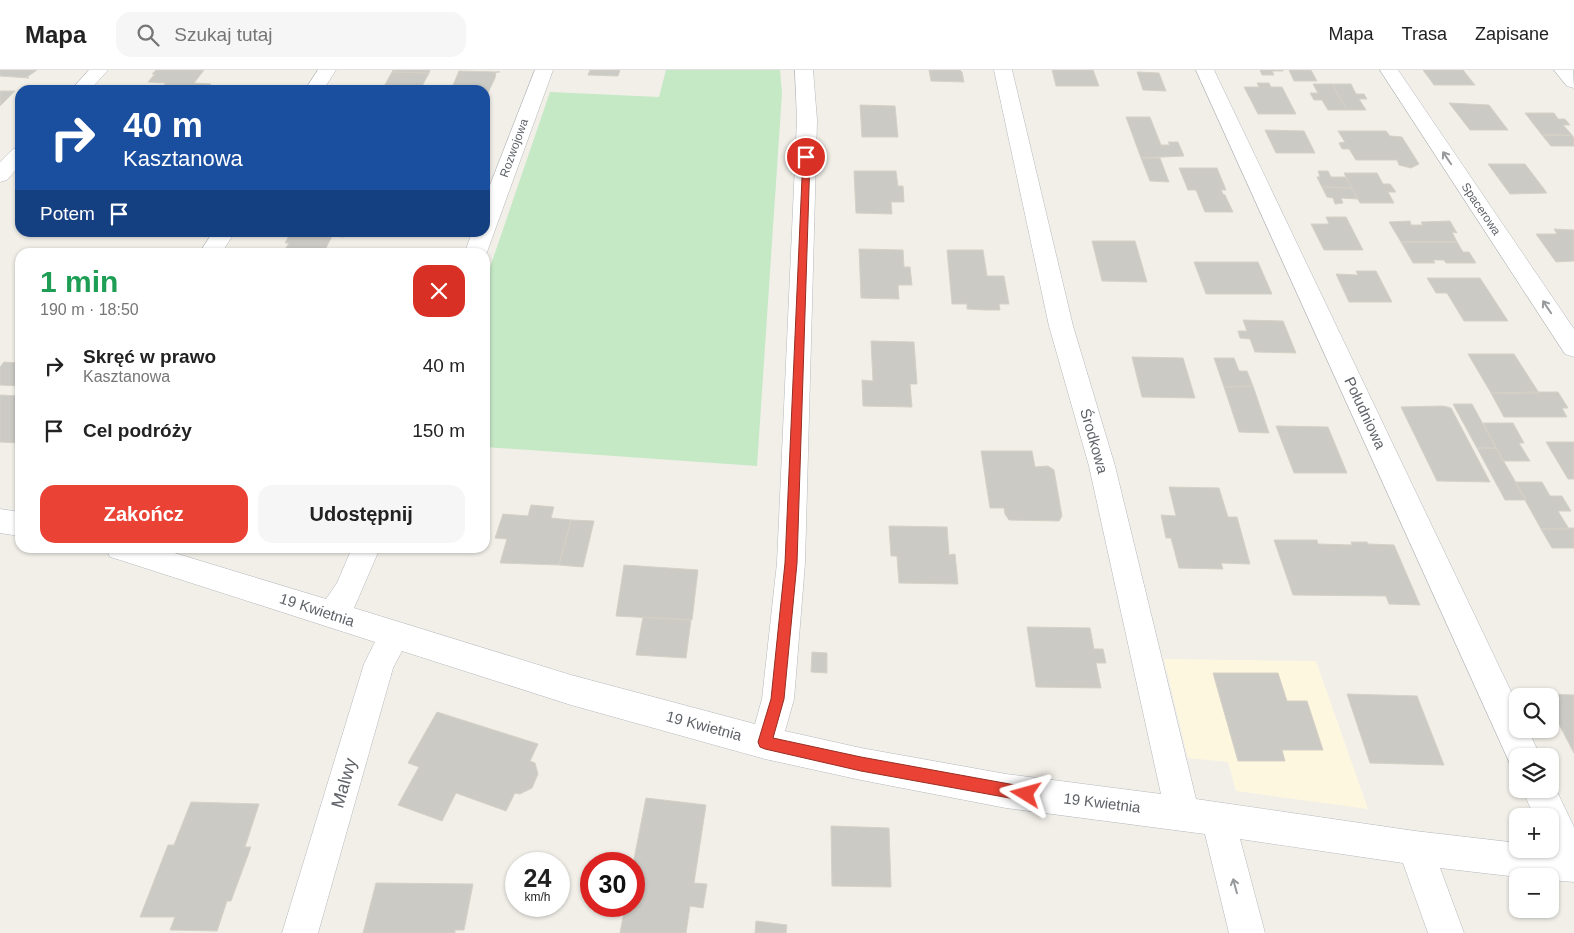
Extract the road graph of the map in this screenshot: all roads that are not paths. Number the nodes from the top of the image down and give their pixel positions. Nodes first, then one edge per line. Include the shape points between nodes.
1 (99, 70) edge
2 (327, 70) edge
3 (544, 70) edge
4 (804, 70) edge
5 (1003, 70) edge
6 (1205, 70) edge
7 (1389, 70) edge
8 (1563, 70) edge
9 (1574, 82) edge
10 (85, 85) edge
11 (317, 85) edge
12 (15, 158) edge
13 (0, 175) edge
14 (490, 213) edge
15 (221, 237) edge
16 (214, 248) edge
17 (1574, 348) edge
18 (0, 521) edge
19 (15, 523) edge
20 (136, 553) edge
21 (364, 553) edge
22 (333, 615) junction
23 (395, 635) junction
24 (765, 742) junction
25 (1520, 748) edge
26 (1543, 798) edge
27 (1182, 814) junction
28 (1218, 819) junction
29 (1415, 848) junction
30 (1573, 864) edge
31 (300, 933) edge
32 (1247, 933) edge
33 (1446, 933) edge

1 - 10 street
2 - 11 street
3 - 14 street, Rozwojowa
4 - 24 street via 807,120 791,563 778,699
5 - 27 street, Środkowa via 1061,326 1102,466
6 - 25 street, Południowa
17 -> 7 street, Spacerowa
8 - 9 street
12 - 13 street
15 - 16 street
18 - 19 street
20 - 22 street, 19 Kwietnia
21 - 22 street via 348,591
22 - 23 street, 19 Kwietnia
23 - 24 street, 19 Kwietnia via 571,690
23 - 31 street, Malwy via 379,664
24 - 27 street, 19 Kwietnia via 1006,791
26 - 30 street
27 - 28 street, 19 Kwietnia
28 - 29 street, 19 Kwietnia
32 -> 28 street
29 - 30 street, 19 Kwietnia
29 - 33 street

